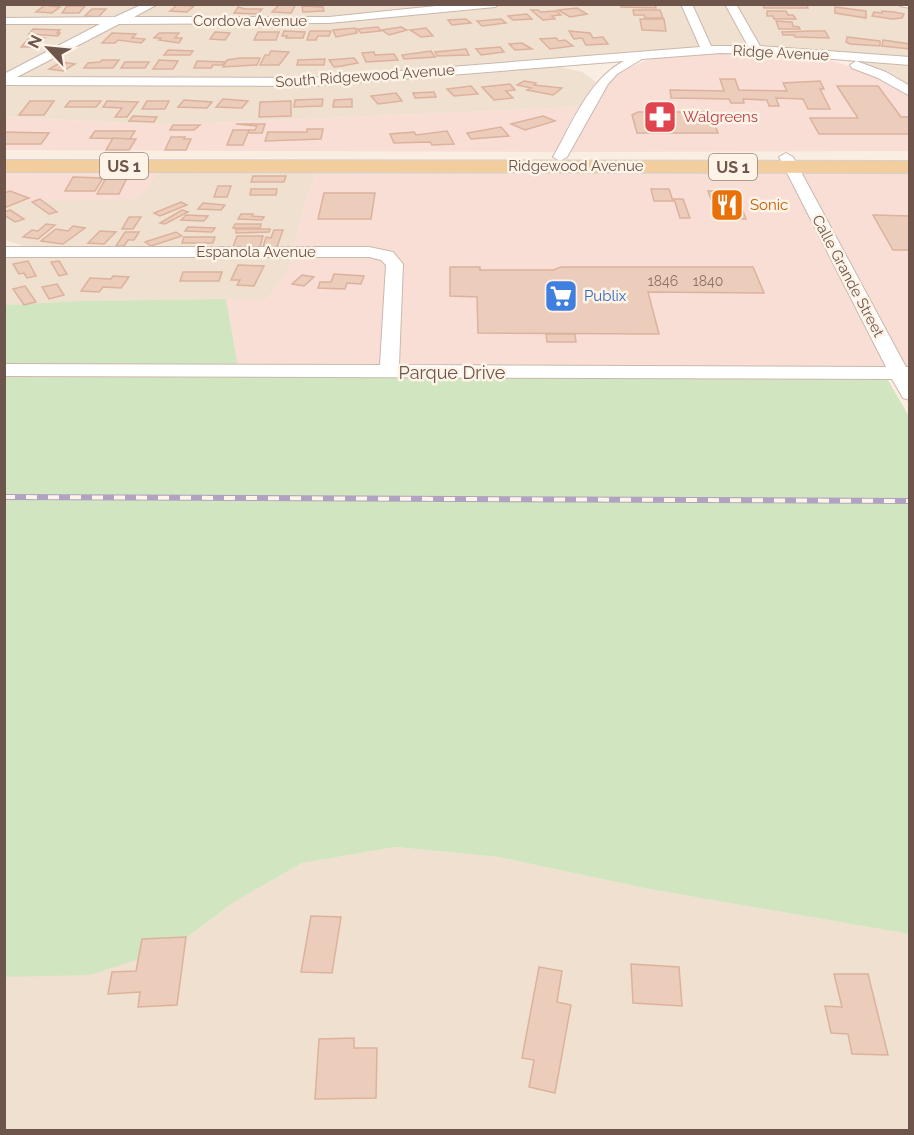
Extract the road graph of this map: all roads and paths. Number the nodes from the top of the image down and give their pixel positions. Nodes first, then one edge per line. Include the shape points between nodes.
1 (153, 4) edge
2 (495, 4) edge
3 (686, 4) edge
4 (730, 4) edge
5 (904, 4) edge
6 (909, 5) edge
7 (4, 21) edge
8 (114, 21) junction
9 (707, 50) junction
10 (756, 50) junction
11 (653, 54) junction
12 (819, 55) junction
13 (547, 62) junction
14 (909, 62) edge
15 (595, 76) junction
16 (4, 80) edge
17 (909, 92) edge
18 (4, 156) edge
19 (351, 157) junction
20 (560, 157) junction
21 (909, 158) edge
22 (243, 161) junction
23 (788, 162) junction
24 (4, 166) edge
25 (316, 166) junction
26 (909, 167) edge
27 (4, 244) edge
28 (4, 252) edge
29 (27, 252) junction
30 (4, 370) edge
31 (389, 371) junction
32 (904, 373) edge
33 (909, 394) edge

1 - 8 street
2 - 8 street, Cordova Avenue via 329,20
3 - 9 street
4 - 10 street
5 - 6 street
7 - 8 street, Cordova Avenue
8 - 16 street
9 - 10 street, Ridge Avenue
9 - 11 street, Ridge Avenue
10 - 12 street, Ridge Avenue
11 - 13 street, South Ridgewood Avenue
11 - 15 street
12 - 14 street, Ridge Avenue
12 - 17 street via 873,71
13 - 15 street
13 - 16 street, South Ridgewood Avenue via 312,82
15 - 20 street
18 - 22 main road, US 1
19 - 20 main road, Ridgewood Avenue / US 1
19 - 22 main road, Ridgewood Avenue / US 1
19 - 25 main road
20 - 23 main road, Ridgewood Avenue / US 1
21 - 23 main road, Ridgewood Avenue / US 1
22 - 24 main road, US 1
22 - 25 main road, Ridgewood Avenue / US 1
23 - 25 main road, Ridgewood Avenue / US 1
23 - 26 main road, Ridgewood Avenue / US 1
23 - 32 street, Calle Grande Street
27 - 29 street
28 - 29 street, Espanola Avenue
29 - 31 street, Espanola Avenue via 369,252 387,256 395,264
30 - 31 street, Parque Drive
31 - 32 street, Parque Drive
32 - 33 street, Calle Grande Street

